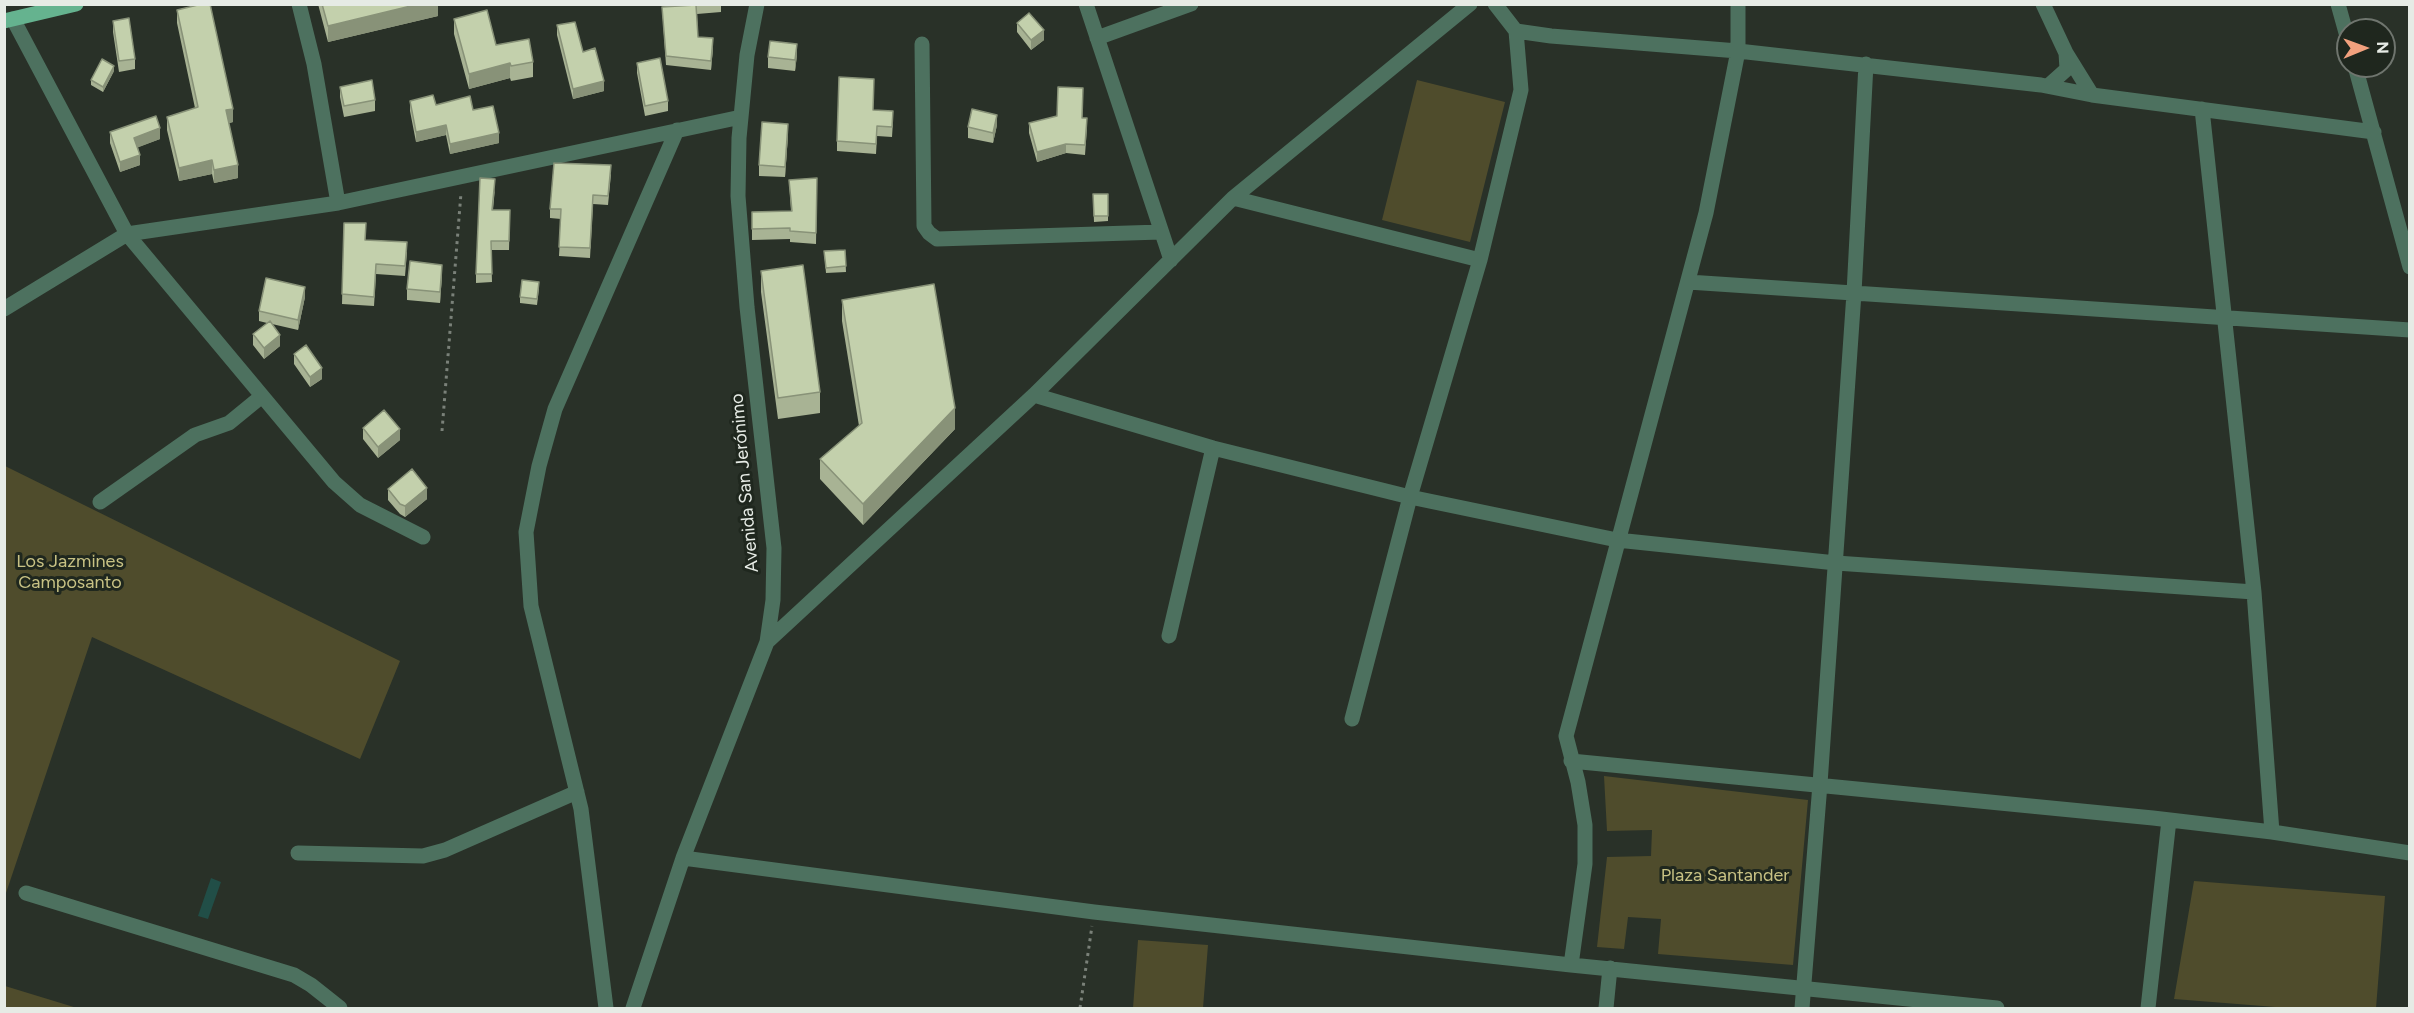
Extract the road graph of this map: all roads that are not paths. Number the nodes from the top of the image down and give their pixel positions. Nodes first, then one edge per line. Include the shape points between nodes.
1 (76, 4) edge
2 (299, 4) edge
3 (757, 4) edge
4 (1086, 4) edge
5 (1191, 4) edge
6 (1470, 4) edge
7 (1495, 4) edge
8 (1738, 4) edge
9 (2043, 4) edge
10 (33, 9) edge
11 (9, 20) edge
12 (1516, 31) junction
13 (1097, 38) junction
14 (922, 44) dead end
15 (1738, 51) junction
16 (2066, 53) junction
17 (1866, 64) junction
18 (2358, 78) edge
19 (2048, 86) junction
20 (2092, 95) junction
21 (2202, 109) junction
22 (741, 117) junction
23 (677, 130) junction
24 (2374, 132) junction
25 (1233, 198) junction
26 (338, 203) junction
27 (1161, 231) junction
28 (127, 234) junction
29 (1171, 260) junction
30 (1480, 260) junction
31 (2409, 267) edge
32 (1688, 282) junction
33 (1854, 292) junction
34 (4, 309) edge
35 (2224, 319) junction
36 (2409, 330) edge
37 (1034, 395) junction
38 (261, 396) junction
39 (1213, 448) junction
40 (1410, 497) junction
41 (100, 502) dead end
42 (423, 537) dead end
43 (1617, 540) junction
44 (1836, 563) junction
45 (2254, 592) junction
46 (1169, 636) dead end
47 (767, 642) junction
48 (1352, 719) dead end
49 (1571, 761) junction
50 (1820, 784) junction
51 (577, 792) junction
52 (2169, 820) junction
53 (2272, 832) junction
54 (298, 853) dead end
55 (2409, 853) edge
56 (683, 858) junction
57 (26, 893) dead end
58 (1570, 965) junction
59 (1610, 968) junction
60 (1804, 989) junction
61 (340, 1008) edge
62 (606, 1008) edge
63 (633, 1008) edge
64 (1606, 1008) edge
65 (1802, 1008) edge
66 (1997, 1008) edge
67 (2148, 1008) edge

1 - 10 main road
2 - 26 street via 314,64
3 - 22 street, Avenida San Jerónimo
4 - 13 street
5 - 13 street
6 - 25 street
7 - 12 street
8 - 15 street
9 - 16 street
10 - 11 main road
11 - 28 street
12 - 15 street
12 - 30 street via 1521,90
13 - 27 street
14 - 27 street via 924,226 929,233 937,239
15 - 17 street
15 - 32 street
16 - 19 street via 2067,69
16 - 20 street
17 - 19 street
17 - 33 street
18 - 24 street
19 - 20 street
20 - 21 street
21 - 24 street
21 - 35 street
22 - 23 street
22 - 47 street, Avenida San Jerónimo via 740,219 774,548
23 - 26 street
23 - 51 street via 555,408 526,532 531,606
24 - 31 street
25 - 29 street
25 - 30 street
26 - 28 street
27 - 29 street
28 - 34 street
28 - 38 street
29 - 37 street
30 - 40 street
32 - 33 street
32 - 43 street
33 - 35 street
33 - 44 street
35 - 36 street
35 - 45 street
37 - 39 street
37 - 47 street
38 - 41 street via 229,423 195,435
38 - 42 street via 342,490 360,505
39 - 40 street
39 - 46 street
40 - 43 street
40 - 48 street
43 - 44 street
43 - 49 street via 1569,721 1566,736
44 - 45 street
44 - 50 street
45 - 53 street
47 - 56 street, Avenida San Jerónimo
49 - 50 street
49 - 58 street via 1585,825 1585,864
50 - 52 street
50 - 60 street
51 - 54 street via 423,856
51 - 62 street
52 - 53 street
52 - 67 street
53 - 55 street
56 - 58 street via 1094,912
56 - 63 street, Avenida San Jerónimo
57 - 61 street via 294,975
58 - 59 street
59 - 60 street
59 - 64 street
60 - 65 street
60 - 66 street

